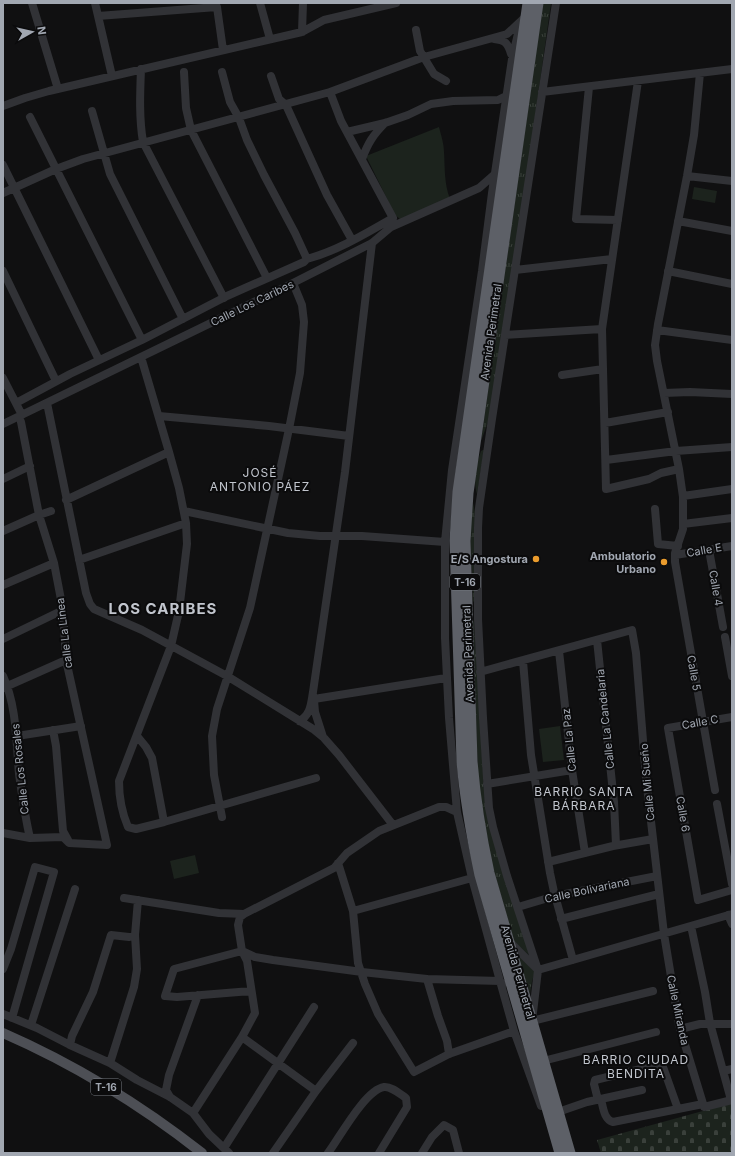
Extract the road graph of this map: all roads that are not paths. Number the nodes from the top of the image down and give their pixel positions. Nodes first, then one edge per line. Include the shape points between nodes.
1 (32, 3) edge
2 (95, 3) edge
3 (260, 3) edge
4 (303, 3) edge
5 (396, 3) edge
6 (528, 3) edge
7 (538, 3) edge
8 (556, 3) edge
9 (98, 16) junction
10 (524, 18) junction
11 (416, 30) dead end
12 (302, 32) junction
13 (491, 38) junction
14 (270, 39) junction
15 (223, 50) junction
16 (424, 57) junction
17 (512, 59) junction
18 (141, 69) junction
19 (732, 70) edge
20 (184, 72) dead end
21 (222, 72) dead end
22 (700, 73) junction
23 (112, 76) junction
24 (271, 76) dead end
25 (446, 81) dead end
26 (638, 81) junction
27 (589, 87) junction
28 (58, 89) junction
29 (330, 92) junction
30 (542, 92) junction
31 (506, 96) junction
32 (4, 104) edge
33 (286, 105) junction
34 (92, 110) dead end
35 (30, 117) dead end
36 (239, 118) junction
37 (385, 123) junction
38 (191, 130) junction
39 (347, 132) junction
40 (144, 142) junction
41 (105, 153) junction
42 (362, 159) junction
43 (3, 165) edge
44 (56, 169) junction
45 (496, 174) junction
46 (688, 176) junction
47 (732, 181) edge
48 (14, 188) junction
49 (479, 188) junction
50 (3, 193) edge
51 (492, 193) junction
52 (618, 220) junction
53 (678, 221) junction
54 (732, 231) edge
55 (352, 240) junction
56 (372, 242) junction
57 (306, 259) junction
58 (612, 259) junction
59 (515, 270) junction
60 (3, 271) edge
61 (668, 271) junction
62 (266, 278) junction
63 (292, 283) junction
64 (732, 284) edge
65 (224, 298) junction
66 (183, 319) junction
67 (602, 329) junction
68 (657, 330) junction
69 (505, 335) junction
70 (142, 340) junction
71 (732, 340) edge
72 (141, 357) junction
73 (100, 360) junction
74 (603, 369) junction
75 (562, 375) dead end
76 (3, 378) edge
77 (56, 382) junction
78 (664, 393) junction
79 (732, 394) edge
80 (16, 403) junction
81 (48, 403) junction
82 (668, 412) junction
83 (159, 416) junction
84 (21, 419) junction
85 (605, 423) junction
86 (3, 424) edge
87 (289, 429) junction
88 (349, 436) junction
89 (732, 447) edge
90 (676, 451) junction
91 (169, 452) junction
92 (606, 460) junction
93 (30, 466) junction
94 (679, 469) junction
95 (3, 479) edge
96 (469, 484) junction
97 (732, 490) edge
98 (683, 496) junction
99 (66, 500) junction
100 (655, 509) dead end
101 (51, 511) dead end
102 (184, 511) junction
103 (39, 514) junction
104 (478, 516) junction
105 (732, 518) edge
106 (186, 523) junction
107 (683, 524) junction
108 (267, 529) junction
109 (3, 531) edge
110 (336, 535) junction
111 (445, 542) junction
112 (678, 546) junction
113 (732, 546) edge
114 (709, 550) junction
115 (675, 555) junction
116 (79, 560) junction
117 (54, 563) junction
118 (3, 585) edge
119 (478, 594) junction
120 (63, 610) junction
121 (723, 626) dead end
122 (467, 636) junction
123 (725, 637) dead end
124 (3, 639) edge
125 (597, 640) junction
126 (171, 646) junction
127 (559, 650) junction
128 (66, 660) junction
129 (523, 661) junction
130 (480, 672) junction
131 (3, 676) edge
132 (227, 676) junction
133 (732, 676) edge
134 (446, 678) junction
135 (5, 687) edge
136 (314, 696) junction
137 (732, 717) edge
138 (299, 721) junction
139 (703, 722) junction
140 (81, 726) junction
141 (668, 728) joint
142 (53, 730) junction
143 (16, 736) junction
144 (137, 736) junction
145 (324, 738) junction
146 (572, 770) junction
147 (534, 776) junction
148 (316, 778) dead end
149 (487, 784) junction
150 (715, 790) dead end
151 (718, 804) dead end
152 (220, 806) junction
153 (457, 812) junction
154 (222, 817) dead end
155 (164, 822) junction
156 (393, 825) junction
157 (3, 833) edge
158 (30, 838) junction
159 (653, 839) junction
160 (69, 843) junction
161 (616, 845) junction
162 (585, 853) junction
163 (548, 862) junction
164 (338, 863) junction
165 (657, 876) junction
166 (472, 878) junction
167 (732, 884) edge
168 (75, 888) dead end
169 (732, 890) edge
170 (659, 894) junction
171 (555, 896) junction
172 (124, 898) dead end
173 (138, 900) junction
174 (518, 907) junction
175 (353, 911) junction
176 (244, 914) junction
177 (730, 915) edge
178 (561, 919) junction
179 (732, 924) edge
180 (691, 926) junction
181 (664, 934) junction
182 (135, 935) junction
183 (509, 941) junction
184 (242, 951) junction
185 (573, 960) junction
186 (3, 970) edge
187 (538, 970) junction
188 (362, 972) junction
189 (427, 979) junction
190 (500, 981) junction
191 (251, 991) junction
192 (653, 991) dead end
193 (198, 994) junction
194 (514, 996) junction
195 (314, 1007) dead end
196 (3, 1014) edge
197 (12, 1018) junction
198 (532, 1021) junction
199 (710, 1023) junction
200 (732, 1024) edge
201 (31, 1025) junction
202 (680, 1028) junction
203 (514, 1031) junction
204 (656, 1032) dead end
205 (3, 1033) edge
206 (242, 1037) junction
207 (353, 1042) dead end
208 (70, 1045) junction
209 (449, 1054) junction
210 (543, 1061) junction
211 (110, 1063) junction
212 (278, 1064) junction
213 (732, 1069) edge
214 (723, 1071) junction
215 (642, 1090) dead end
216 (316, 1091) junction
217 (170, 1097) junction
218 (600, 1099) junction
219 (732, 1100) edge
220 (704, 1106) junction
221 (678, 1109) junction
222 (558, 1112) junction
223 (193, 1113) junction
224 (226, 1151) edge
225 (202, 1153) edge
226 (273, 1153) edge
227 (328, 1153) edge
228 (379, 1153) edge
229 (422, 1153) edge
230 (459, 1153) edge
231 (556, 1153) edge
232 (560, 1153) edge
233 (570, 1153) edge

1 - 28 street
2 - 9 street
3 - 14 street
4 - 12 street
5 - 12 street via 324,20
6 - 10 highway, Avenida Perimetral / T-16
7 - 96 highway, Avenida Perimetral / T-16
8 - 30 street, Avenida Perimetral
9 - 15 street via 217,7
9 - 23 street
10 - 13 street via 507,34
10 - 17 street
10 - 194 highway, Avenida Perimetral / T-16 via 458,492 455,541 464,784 480,875
11 - 16 street via 420,51
12 - 14 street
13 - 16 street
13 - 17 street via 504,40 509,44
14 - 15 street
15 - 18 street
16 - 25 street via 434,74
16 - 29 street
17 - 31 street
18 - 23 street
18 - 40 street via 141,129
19 - 22 street
20 - 38 street via 186,108
21 - 36 street via 230,102
22 - 26 street
22 - 46 street
23 - 28 street
24 - 33 street via 279,99
26 - 27 street
26 - 52 street
27 - 30 street
27 - 52 street via 576,219
28 - 32 street
29 - 33 street
29 - 39 street
30 - 59 street, Avenida Perimetral
31 - 37 street via 498,100 432,104
31 - 45 street
33 - 36 street
33 - 55 street via 327,195
34 - 41 street
35 - 44 street
36 - 38 street
36 - 57 street
37 - 39 street
37 - 42 street via 374,134
38 - 40 street
38 - 62 street
39 - 42 street
40 - 41 street
40 - 65 street
41 - 44 street
41 - 66 street via 110,174
42 - 55 street via 393,218
43 - 48 street
44 - 48 street
44 - 70 street
45 - 49 street, Calle Los Caribes
45 - 51 street
46 - 47 street
46 - 53 street
48 - 50 street
48 - 73 street
49 - 51 street
49 - 56 street, Calle Los Caribes via 391,227
51 - 111 street via 452,470
52 - 58 street
53 - 54 street
53 - 61 street
55 - 57 street via 322,255
56 - 63 street, Calle Los Caribes
56 - 88 street
57 - 62 street
58 - 59 street
58 - 67 street
59 - 69 street, Avenida Perimetral
60 - 77 street
61 - 64 street
61 - 68 street
62 - 65 street
63 - 72 street, Calle Los Caribes
63 - 87 street via 302,305 304,337
65 - 66 street
66 - 70 street
67 - 69 street
67 - 74 street
68 - 71 street
68 - 78 street via 656,353
69 - 104 street, Avenida Perimetral
70 - 73 street
72 - 81 street, Calle Los Caribes
72 - 83 street
73 - 77 street
74 - 75 street
74 - 85 street
76 - 80 street, calle La Linea
77 - 80 street
78 - 79 street
78 - 82 street
80 - 84 street, calle La Linea
81 - 84 street, Calle Los Caribes
81 - 99 street
82 - 85 street
82 - 90 street
83 - 87 street
83 - 91 street
84 - 86 street, Calle Los Caribes
84 - 93 street, calle La Linea
85 - 92 street
87 - 88 street
87 - 108 street
88 - 110 street
89 - 90 street
90 - 92 street
90 - 94 street
91 - 99 street
91 - 102 street
92 - 94 street via 606,489
93 - 95 street
93 - 103 street, calle La Linea
94 - 98 street
96 - 104 street via 476,501
96 - 122 highway, Avenida Perimetral / T-16 via 465,541
97 - 98 street
98 - 107 street
99 - 116 street
100 - 112 street via 658,544
101 - 103 street
102 - 106 street
102 - 108 street
103 - 109 street
103 - 117 street, calle La Linea
104 - 119 street, Avenida Perimetral
105 - 107 street
106 - 116 street
106 - 126 street via 187,544 182,588
107 - 112 street
108 - 110 street via 320,536
108 - 132 street via 250,608
110 - 111 street
110 - 136 street
111 - 134 street
112 - 115 street
113 - 114 street, Calle E
114 - 115 street, Calle E
114 - 121 street, Calle 4
115 - 139 street, Calle 5
116 - 126 street via 86,593 94,609
117 - 118 street
117 - 120 street, calle La Linea
119 - 122 street
119 - 130 street, Avenida Perimetral
120 - 124 street
120 - 128 street, calle La Linea
122 - 183 highway, Avenida Perimetral / T-16 via 476,805 489,873
123 - 133 street
125 - 127 street
125 - 159 street, Calle Mi Sueño via 632,630
125 - 161 street, Calle La Candelaria
126 - 132 street
126 - 144 street
127 - 129 street
127 - 146 street, Calle La Paz
128 - 135 street
128 - 140 street, calle La Linea
129 - 130 street
129 - 147 street
130 - 149 street, Avenida Perimetral
131 - 135 street, Calle Los Rosales
132 - 138 street
132 - 152 street via 212,736 214,775
134 - 136 street
134 - 153 street
135 - 143 street, Calle Los Rosales via 14,710
136 - 138 street via 306,716
136 - 145 street via 315,712
137 - 139 street, Calle C
138 - 145 street
139 - 141 street, Calle C
139 - 150 street, Calle 5
140 - 142 street
140 - 160 street, calle La Linea via 107,845
141 - 169 street, Calle 6 via 698,900
142 - 143 street
142 - 160 street via 62,825
143 - 158 street, Calle Los Rosales
144 - 155 street via 152,758
144 - 155 street via 119,781 125,820 128,827 136,829
145 - 156 street
146 - 147 street
146 - 162 street, Calle La Paz
147 - 149 street
147 - 163 street
148 - 152 street
149 - 174 street, Avenida Perimetral via 493,827
151 - 167 street
152 - 154 street
152 - 155 street
153 - 156 street via 439,807
153 - 166 street
156 - 164 street via 379,831 347,853
157 - 158 street
158 - 160 street via 63,837
159 - 161 street
159 - 165 street, Calle Mi Sueño
161 - 162 street
162 - 163 street
163 - 171 street
164 - 175 street
164 - 176 street via 334,868
165 - 170 street, Calle Mi Sueño
165 - 171 street, Calle Bolivariana
166 - 175 street
166 - 190 street
168 - 201 street
170 - 178 street
170 - 181 street, Calle Mi Sueño
171 - 174 street, Calle Bolivariana
171 - 178 street
172 - 173 street
173 - 176 street via 219,913
173 - 182 street
174 - 187 street, Avenida Perimetral
175 - 188 street via 357,956
176 - 184 street via 240,917 238,925
177 - 179 street
177 - 180 street
178 - 185 street
180 - 181 street
180 - 199 street
181 - 185 street
181 - 202 street, Calle Miranda
182 - 208 street via 129,937 111,934 93,992
182 - 211 street via 137,969 134,987
183 - 187 street
183 - 198 highway, Avenida Perimetral / T-16
184 - 188 street via 273,960
184 - 191 street via 247,961
184 - 193 street via 174,969 165,996
185 - 187 street
186 - 197 street via 35,867 54,872
187 - 198 street
188 - 189 street
188 - 209 street via 364,984 378,1014 414,1072
189 - 190 street
189 - 209 street
190 - 194 street
190 - 203 street
191 - 193 street
191 - 206 street via 254,1013
192 - 198 street
193 - 217 street via 169,1075 166,1090
194 - 232 highway, Avenida Perimetral / T-16
195 - 212 street
196 - 197 street
197 - 201 street
198 - 210 highway, Avenida Perimetral / T-16
199 - 200 street
199 - 202 street
199 - 214 street
201 - 208 street
202 - 220 street, Calle Miranda
203 - 209 street
203 - 231 street
204 - 210 street
205 - 225 main road, T-16 via 99,1082 170,1128
206 - 212 street
206 - 223 street
207 - 216 street
208 - 211 street
210 - 222 highway, Avenida Perimetral / T-16
211 - 217 street
212 - 216 street
212 - 224 street via 239,1123
213 - 214 street
214 - 219 street
215 - 218 street
216 - 226 street
217 - 223 street
218 - 221 street via 607,1118 612,1122
218 - 221 street via 595,1080 662,1064
218 - 222 street
219 - 220 street
220 - 221 street
222 - 233 highway, Avenida Perimetral / T-16
223 - 224 street
227 - 228 street via 365,1099 376,1090 386,1087 406,1098 407,1107
229 - 230 street via 432,1137 444,1125 452,1130

